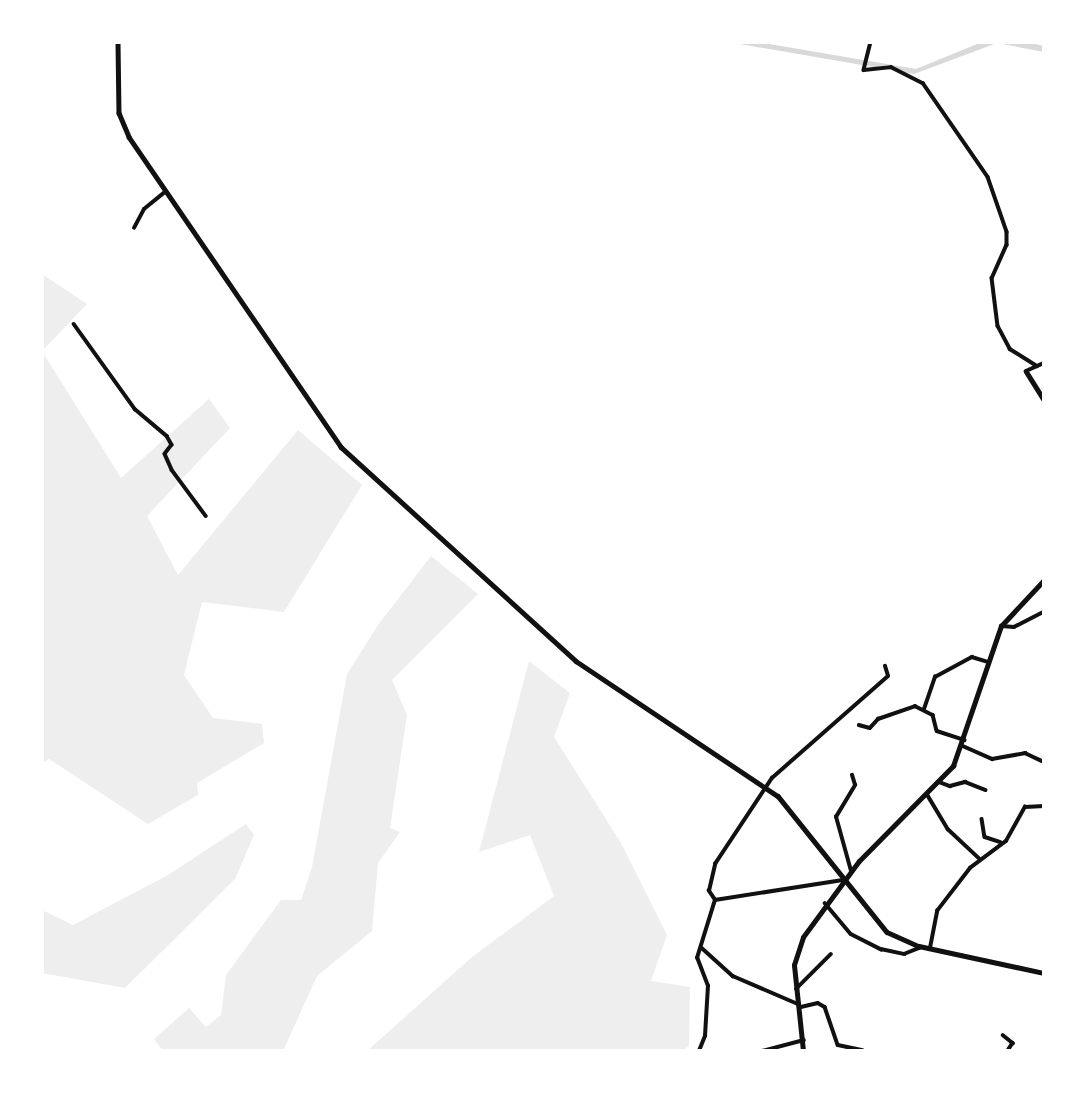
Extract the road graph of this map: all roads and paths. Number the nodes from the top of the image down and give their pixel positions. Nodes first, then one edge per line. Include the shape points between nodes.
1 (118, 42) edge
2 (871, 42) edge
3 (165, 192) junction
4 (134, 228) dead end
5 (74, 324) dead end
6 (1044, 363) edge
7 (1037, 366) junction
8 (1026, 371) joint
9 (1044, 400) edge
10 (206, 516) dead end
11 (1044, 580) edge
12 (1044, 612) edge
13 (1001, 625) junction
14 (988, 662) junction
15 (886, 666) dead end
16 (923, 710) junction
17 (859, 725) dead end
18 (964, 743) junction
19 (1044, 762) edge
20 (852, 775) dead end
21 (939, 782) junction
22 (766, 787) junction
23 (986, 790) dead end
24 (927, 794) junction
25 (1044, 806) edge
26 (982, 819) dead end
27 (1000, 842) junction
28 (980, 859) junction
29 (850, 871) junction
30 (842, 880) junction
31 (715, 900) junction
32 (825, 903) junction
33 (921, 947) junction
34 (702, 948) junction
35 (930, 948) junction
36 (831, 954) dead end
37 (1044, 973) edge
38 (796, 990) junction
39 (801, 1006) junction
40 (1003, 1035) dead end
41 (804, 1040) junction
42 (862, 1050) edge
43 (699, 1051) edge
44 (762, 1051) edge
45 (803, 1051) edge
46 (1008, 1051) edge

1 - 3 street via 119,113
2 - 7 street via 864,70 891,67 923,83 988,177 1007,232 1007,245 992,278 998,326 1010,349
3 - 4 street via 144,209
3 - 22 street via 313,410 350,456 576,661
5 - 10 street via 135,409 167,436 172,445 165,454 172,470
6 - 7 street
7 - 8 street
8 - 9 street
11 - 13 street
12 - 13 street via 1014,627
13 - 14 street
14 - 16 street via 972,657 935,677
14 - 18 street
15 - 22 street via 888,676 824,729
16 - 17 street via 915,706 878,719 870,728
16 - 18 street via 933,715 937,731
18 - 19 street via 992,759 1025,753
18 - 21 street
20 - 29 street via 855,785 836,817
21 - 23 street via 955,786 965,782
21 - 24 street
22 - 30 street via 788,806
22 - 31 street via 715,864 709,891
24 - 28 street via 948,829
24 - 29 street
25 - 27 street via 1025,807 1013,833
26 - 27 street via 985,837
27 - 28 street
28 - 35 street via 937,911
29 - 30 street
30 - 31 street
30 - 32 street
30 - 33 street via 880,927
31 - 34 street
32 - 33 street via 851,934 881,949 904,954
32 - 38 street via 797,952
33 - 35 street
34 - 39 street via 733,976
34 - 43 street via 697,958 708,986 705,1036
35 - 37 street
36 - 38 street
38 - 39 street
39 - 41 street
39 - 42 street via 818,1003 825,1007 838,1045
40 - 46 street via 1013,1043
41 - 44 street
41 - 45 street

